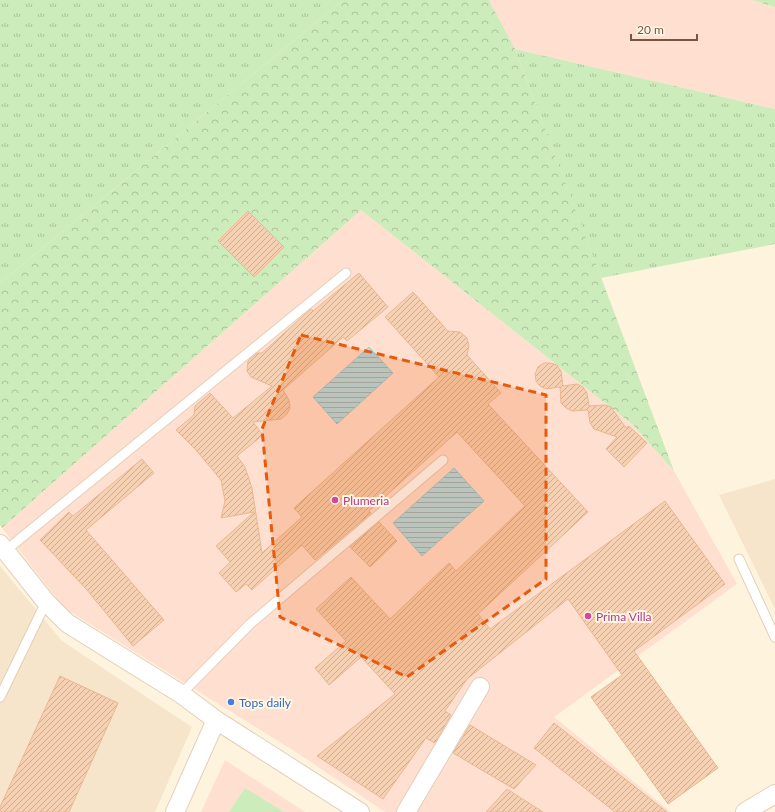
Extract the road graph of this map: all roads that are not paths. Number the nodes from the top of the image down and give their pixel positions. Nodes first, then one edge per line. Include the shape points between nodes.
1 (346, 273) dead end
2 (443, 460) dead end
3 (2, 548) edge
4 (739, 559) dead end
5 (46, 602) junction
6 (775, 637) edge
7 (480, 687) dead end
8 (181, 694) junction
9 (0, 697) edge
10 (216, 720) junction
11 (775, 794) edge
12 (175, 812) edge
13 (360, 812) edge
14 (406, 812) edge
15 (745, 812) edge

1 - 3 lane
2 - 8 lane via 250,624
3 - 5 street
4 - 6 lane
5 - 8 street via 67,623
5 - 9 lane
7 - 14 street
8 - 10 street
10 - 12 street
10 - 13 street
11 - 15 street

